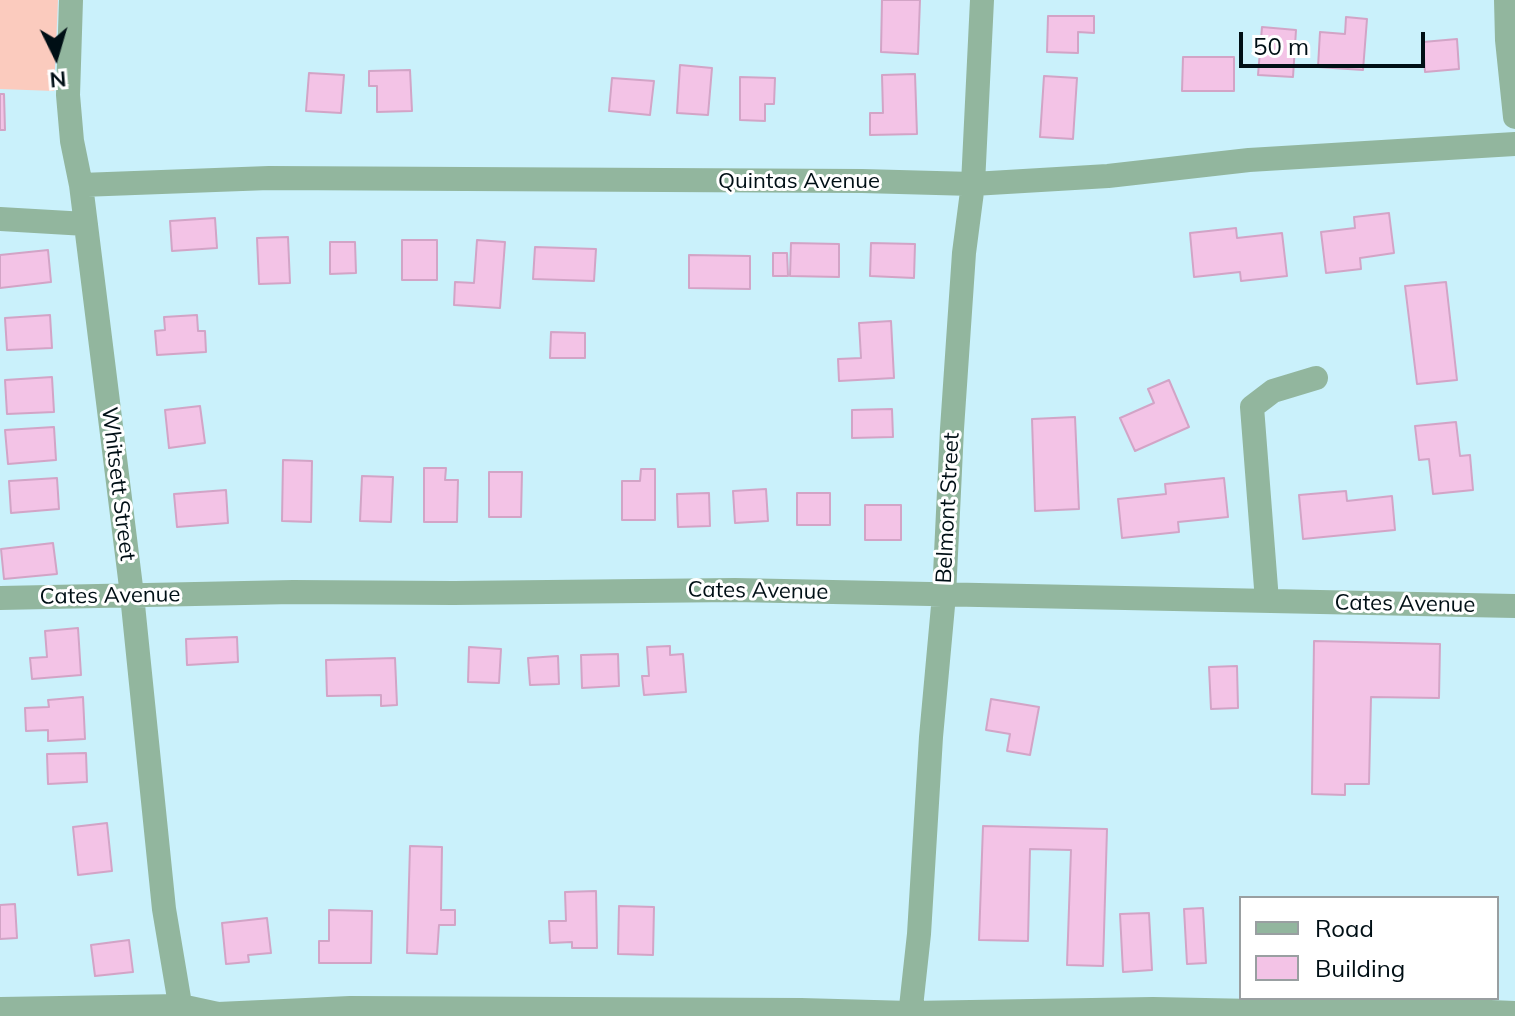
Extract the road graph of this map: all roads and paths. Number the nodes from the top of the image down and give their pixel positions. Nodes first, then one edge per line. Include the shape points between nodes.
1 (71, 0) edge
2 (982, 0) edge
3 (1506, 0) edge
4 (1515, 117) edge
5 (1515, 144) edge
6 (973, 184) junction
7 (81, 185) junction
8 (0, 219) edge
9 (86, 224) junction
10 (1316, 378) dead end
11 (132, 595) junction
12 (944, 595) junction
13 (0, 598) edge
14 (1267, 601) junction
15 (1515, 606) edge
16 (0, 1009) edge
17 (182, 1011) edge
18 (1515, 1013) edge
19 (910, 1014) edge

1 - 7 street, Whitsett Street via 68,95
2 - 6 street, Belmont Street
3 - 4 street
5 - 6 street, Quintas Avenue
6 - 7 street, Quintas Avenue via 269,178
6 - 12 street, Belmont Street via 964,253
7 - 9 street, Whitsett Street
8 - 9 street
9 - 11 street, Whitsett Street
10 - 14 street via 1273,391 1252,407
11 - 12 street, Cates Avenue via 735,590
11 - 13 street, Cates Avenue
11 - 17 street, Whitsett Street via 164,909
12 - 14 street, Cates Avenue
12 - 19 street, Belmont Street
14 - 15 street, Cates Avenue
16 - 17 street
17 - 19 street
18 - 19 street via 1369,1007

